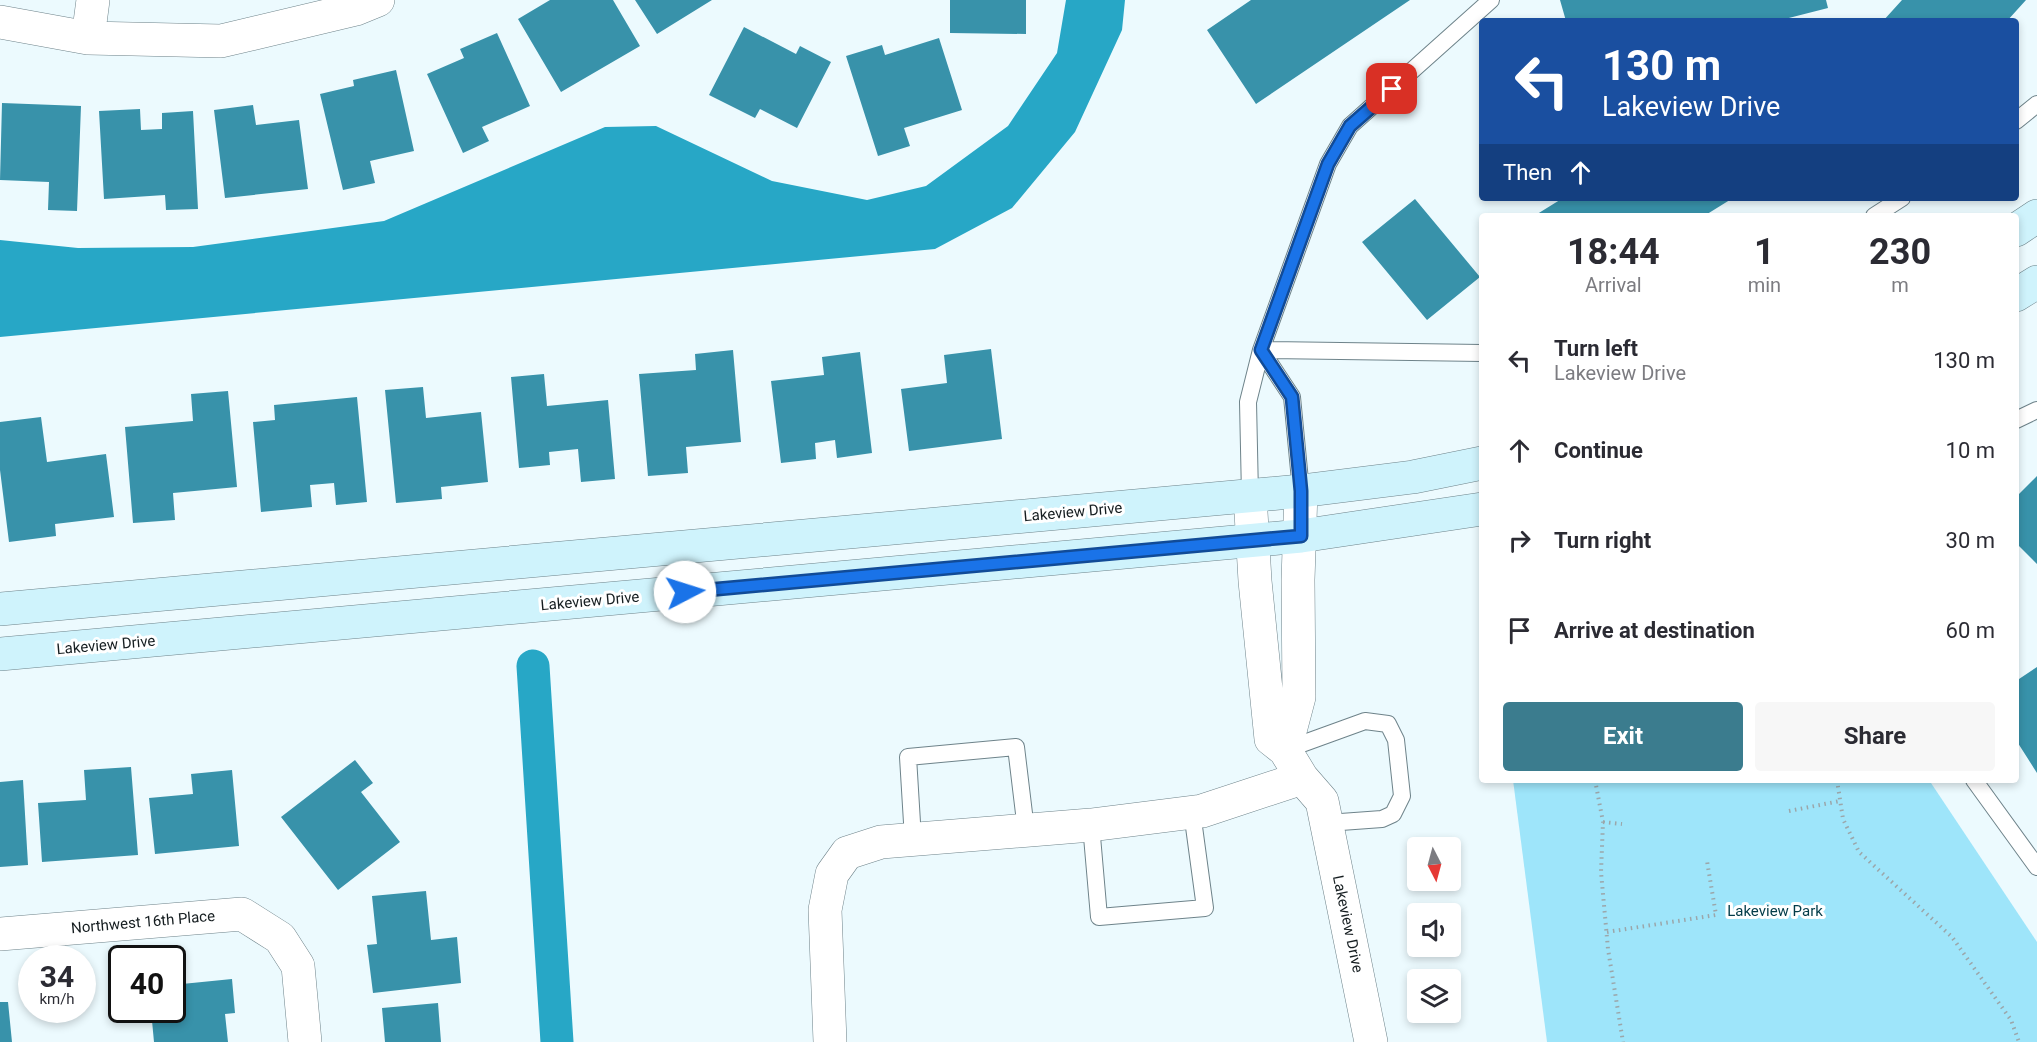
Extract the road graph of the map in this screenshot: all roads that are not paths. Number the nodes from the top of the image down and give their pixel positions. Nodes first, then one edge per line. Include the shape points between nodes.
1 (93, 0) edge
2 (378, 0) edge
3 (1491, 0) edge
4 (0, 22) edge
5 (88, 38) junction
6 (2037, 104) edge
7 (2019, 119) edge
8 (1897, 201) edge
9 (1879, 213) edge
10 (2037, 216) edge
11 (2019, 228) edge
12 (2037, 282) edge
13 (2019, 293) edge
14 (1261, 350) junction
15 (1479, 353) edge
16 (2037, 410) edge
17 (2019, 419) edge
18 (1479, 464) edge
19 (1301, 491) junction
20 (1250, 495) junction
21 (1479, 509) edge
22 (1301, 536) junction
23 (1252, 541) junction
24 (0, 609) edge
25 (0, 654) edge
26 (1285, 750) junction
27 (1302, 778) junction
28 (1976, 783) edge
29 (1192, 812) junction
30 (1327, 823) junction
31 (1091, 825) junction
32 (1026, 830) junction
33 (913, 839) junction
34 (2037, 867) edge
35 (0, 934) edge
36 (305, 1042) edge
37 (830, 1042) edge
38 (1371, 1042) edge

1 - 5 street
2 - 5 street via 356,9 221,41
3 - 14 lane via 1350,126 1328,164
4 - 5 street
6 - 7 lane
8 - 9 lane
10 - 11 street
12 - 13 street
14 - 15 lane
14 - 19 lane via 1292,397
14 - 20 lane via 1248,402
16 - 17 lane
18 - 19 street, Lakeview Drive via 1413,477
19 - 20 street, Lakeview Drive
19 - 22 street
20 - 23 street, Lakeview Drive
20 - 24 street, Lakeview Drive
21 - 22 street, Lakeview Drive
22 - 23 street, Lakeview Drive
22 - 26 street via 1299,697
23 - 25 street, Lakeview Drive
23 - 26 street, Lakeview Drive via 1271,739
26 - 27 street, Lakeview Drive
26 - 30 lane via 1365,721 1388,724 1396,740 1402,796 1393,814 1382,819
27 - 29 street
27 - 30 street, Lakeview Drive via 1322,801
28 - 34 lane
29 - 31 street
29 - 31 lane via 1205,908 1099,917
30 - 38 street, Lakeview Drive
31 - 32 street
32 - 33 street
32 - 33 lane via 1016,747 908,757
33 - 37 street via 881,842 847,853 832,874 825,910
35 - 36 street, Northwest 16th Place via 242,914 280,938 298,966

